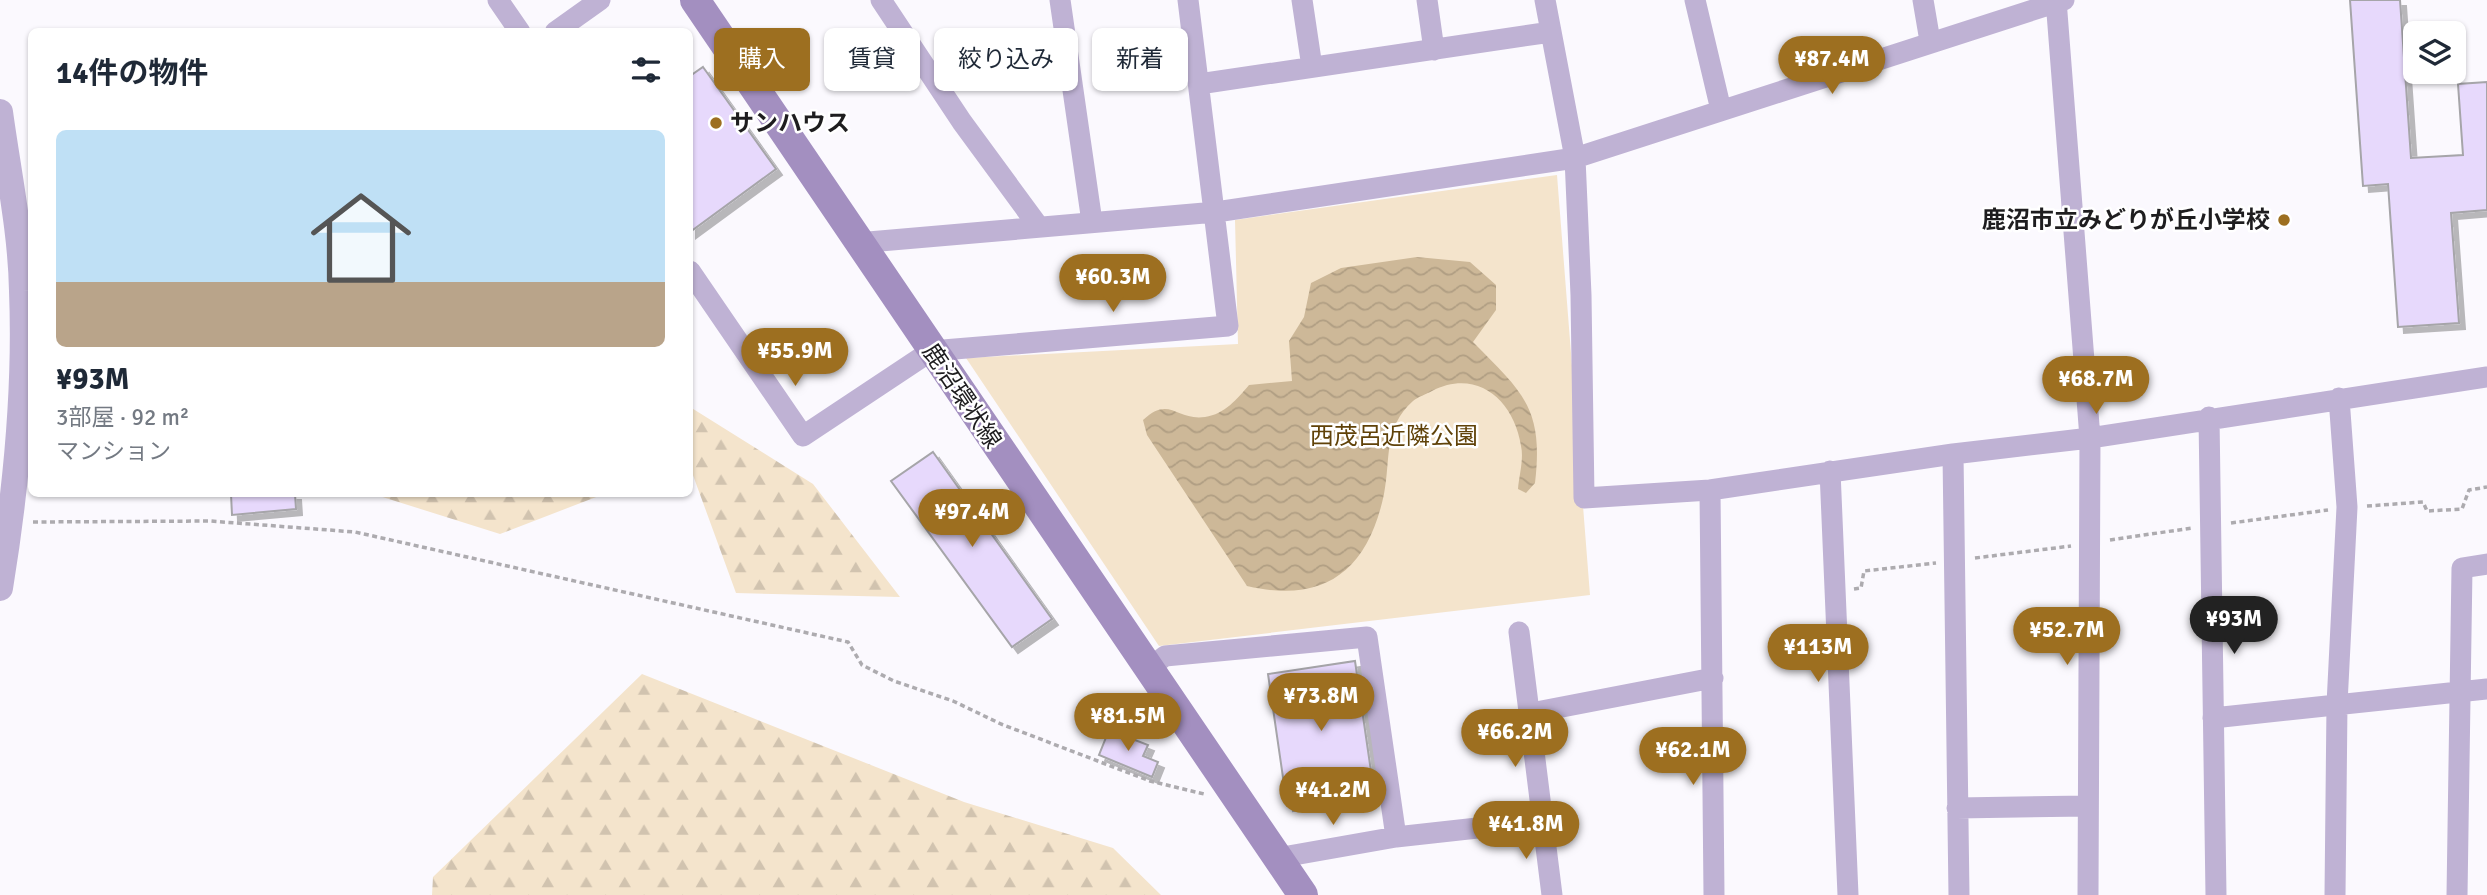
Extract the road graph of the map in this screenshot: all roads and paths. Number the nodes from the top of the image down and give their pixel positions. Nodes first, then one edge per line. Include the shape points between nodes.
1 (498, 0) edge
2 (600, 0) edge
3 (695, 0) edge
4 (881, 0) edge
5 (1060, 0) edge
6 (1188, 0) edge
7 (1302, 0) edge
8 (1427, 0) edge
9 (1545, 0) edge
10 (1923, 0) edge
11 (2059, 1) edge
12 (1700, 2) edge
13 (517, 28) edge
14 (561, 28) edge
15 (1551, 32) junction
16 (1930, 41) junction
17 (1434, 50) junction
18 (1312, 68) junction
19 (1199, 84) junction
20 (1721, 110) junction
21 (0, 112) edge
22 (1575, 158) junction
23 (1216, 212) junction
24 (1092, 222) junction
25 (1039, 227) junction
26 (858, 243) junction
27 (693, 275) edge
28 (931, 351) junction
29 (2487, 377) edge
30 (2339, 398) junction
31 (2209, 417) junction
32 (2090, 438) junction
33 (1953, 454) junction
34 (1830, 471) junction
35 (2487, 487) edge
36 (1710, 490) junction
37 (2347, 507) junction
38 (11, 522) junction
39 (2088, 543) junction
40 (1955, 561) junction
41 (2487, 564) edge
42 (0, 588) edge
43 (1835, 592) junction
44 (1519, 632) dead end
45 (1148, 669) junction
46 (1713, 678) junction
47 (2487, 689) edge
48 (2459, 692) junction
49 (2337, 704) junction
50 (1531, 712) junction
51 (2213, 718) junction
52 (1240, 803) junction
53 (2087, 806) junction
54 (1956, 808) junction
55 (1541, 821) junction
56 (1396, 837) junction
57 (1278, 858) junction
58 (1303, 895) edge
59 (1552, 895) edge
60 (1714, 895) edge
61 (1848, 895) edge
62 (1959, 895) edge
63 (2088, 895) edge
64 (2216, 895) edge
65 (2335, 895) edge
66 (2457, 895) edge

1 - 13 street
2 - 14 street
3 - 26 main road, 鹿沼環状線
4 - 25 street
5 - 24 street
6 - 19 street
7 - 18 street
8 - 17 street
9 - 15 street
10 - 16 street
11 - 16 street
11 - 32 street
12 - 20 street
15 - 17 street
15 - 22 street
16 - 20 street
17 - 18 street
18 - 19 street
19 - 23 street
20 - 22 street
21 - 38 street via 22,289 21,425
22 - 23 street
22 - 36 street via 1584,498
23 - 24 street
23 - 28 street via 1228,326
24 - 25 street
25 - 26 street
26 - 28 main road, 鹿沼環状線
27 - 28 street via 803,436
28 - 45 main road, 鹿沼環状線
29 - 30 street
30 - 31 street
30 - 37 street
31 - 32 street
31 - 51 street
32 - 33 street
32 - 39 street
33 - 34 street
33 - 40 street
34 - 36 street
34 - 43 street
35 - 37 path via 2469,490 2462,509 2427,511 2423,502
36 - 46 street
37 - 49 street
38 - 42 street
38 - 52 path via 210,521 355,532 592,583 848,642 862,665 894,681 1150,781
39 - 40 path
39 - 53 street
40 - 43 path via 1864,571 1861,588
40 - 54 street
41 - 48 street via 2462,568
43 - 61 street
44 - 50 street
45 - 52 main road, 鹿沼環状線
45 - 56 street via 1165,656 1367,637
46 - 50 street
46 - 60 street
47 - 48 street
48 - 49 street
48 - 66 street
49 - 51 street
49 - 65 street
50 - 55 street
51 - 64 street
52 - 57 main road, 鹿沼環状線
53 - 54 street
53 - 63 street
54 - 62 street
55 - 56 street
55 - 59 street
56 - 57 street
57 - 58 main road, 鹿沼環状線

